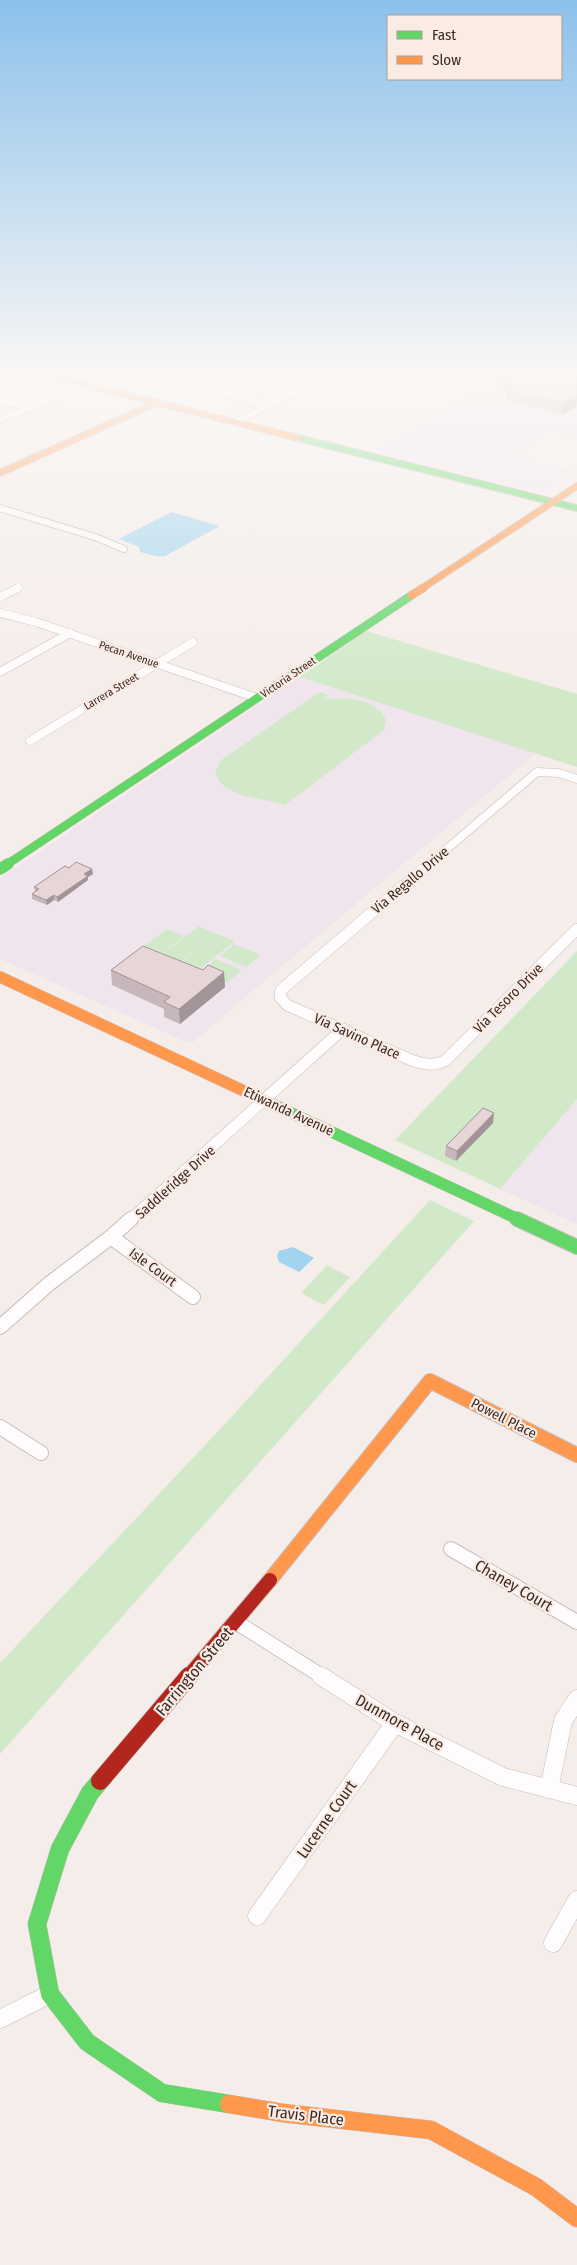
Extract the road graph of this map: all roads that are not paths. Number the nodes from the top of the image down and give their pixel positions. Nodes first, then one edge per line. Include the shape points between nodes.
1 (465, 480) edge
2 (577, 486) edge
3 (552, 502) junction
4 (0, 508) edge
5 (577, 508) edge
6 (12, 512) junction
7 (0, 518) edge
8 (124, 549) dead end
9 (18, 588) dead end
10 (0, 598) edge
11 (0, 613) edge
12 (70, 633) junction
13 (193, 642) dead end
14 (157, 664) junction
15 (0, 672) edge
16 (257, 698) junction
17 (30, 741) dead end
18 (577, 779) edge
19 (0, 869) edge
20 (577, 929) edge
21 (0, 977) edge
22 (280, 997) joint
23 (343, 1029) junction
24 (438, 1065) joint
25 (265, 1100) junction
26 (111, 1237) junction
27 (577, 1247) edge
28 (193, 1296) dead end
29 (0, 1327) edge
30 (430, 1381) joint
31 (0, 1427) edge
32 (41, 1453) dead end
33 (577, 1455) edge
34 (451, 1549) dead end
35 (236, 1622) junction
36 (577, 1622) edge
37 (577, 1699) edge
38 (395, 1723) junction
39 (549, 1789) junction
40 (577, 1796) edge
41 (577, 1900) edge
42 (257, 1916) dead end
43 (553, 1943) dead end
44 (50, 1994) junction
45 (0, 2019) edge
46 (577, 2218) edge

1 - 3 street
2 - 3 street, Victoria Street
3 - 5 street
3 - 16 street, Victoria Street
4 - 6 street
6 - 7 street
6 - 8 street
9 - 10 street
11 - 12 street, Pecan Avenue
12 - 14 street, Pecan Avenue
12 - 15 street
13 - 14 street, Larrera Street
14 - 16 street, Pecan Avenue
14 - 17 street, Larrera Street
16 - 19 street, Victoria Street
18 - 22 street, Via Regallo Drive via 547,771 537,772 281,990
20 - 24 street, Via Tesoro Drive
21 - 25 street, Etiwanda Avenue
22 - 23 street, Via Savino Place via 287,1005
23 - 24 street, Via Savino Place via 419,1063
23 - 25 street, Saddleridge Drive
25 - 26 street, Saddleridge Drive
25 - 27 street, Etiwanda Avenue
26 - 28 street, Isle Court
26 - 29 street, Saddleridge Drive via 50,1283
30 - 33 street, Powell Place
30 - 35 street, Farrington Street
31 - 32 street
34 - 36 street, Chaney Court
35 - 38 street, Dunmore Place
35 - 44 street, Farrington Street via 90,1793 60,1849 37,1924
37 - 39 street via 563,1721
38 - 39 street, Dunmore Place via 503,1777
38 - 42 street, Lucerne Court
39 - 40 street, Dunmore Place
41 - 43 street
44 - 45 street
44 - 46 street, Travis Place via 87,2042 162,2093 283,2113 431,2130 536,2187

